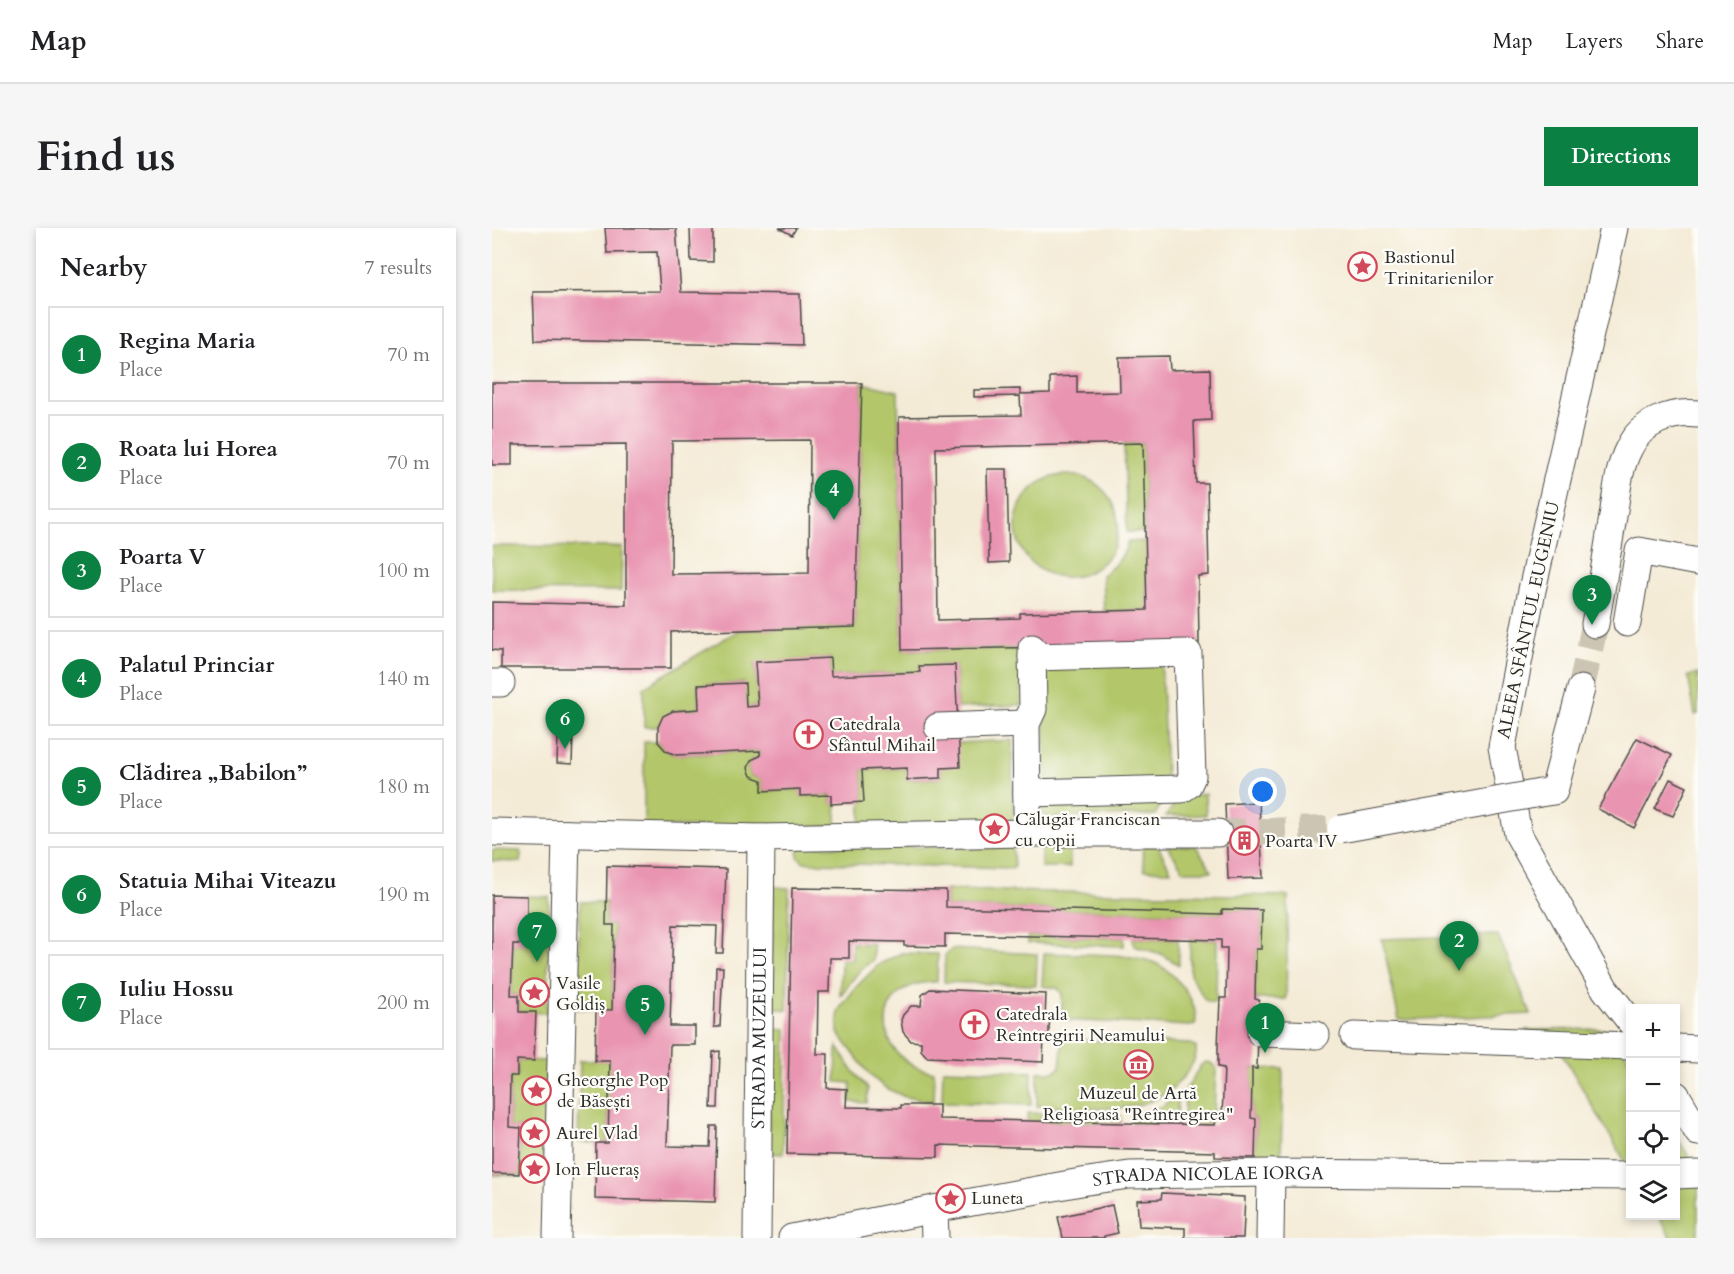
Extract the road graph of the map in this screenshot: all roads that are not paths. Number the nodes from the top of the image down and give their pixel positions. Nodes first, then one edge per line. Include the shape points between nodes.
1 (1614, 228) edge
2 (1698, 414) edge
3 (1698, 562) edge
4 (1596, 614) tunnel mouth
5 (1627, 623) dead end
6 (1581, 689) tunnel mouth
7 (1026, 724) junction
8 (938, 727) dead end
9 (1027, 793) junction
10 (1341, 829) tunnel mouth
11 (492, 832) edge
12 (1028, 833) junction
13 (1218, 833) tunnel mouth
14 (566, 834) junction
15 (761, 838) junction
16 (1626, 1016) edge
17 (1261, 1033) dead end
18 (1316, 1035) dead end
19 (1354, 1036) dead end
20 (1626, 1046) edge
21 (1680, 1102) edge
22 (1698, 1132) edge
23 (1271, 1173) junction
24 (1698, 1174) edge
25 (1680, 1175) edge
26 (1626, 1176) edge
27 (934, 1209) junction
28 (557, 1238) edge
29 (757, 1238) edge
30 (792, 1238) edge
31 (935, 1238) edge
32 (1270, 1238) edge

1 - 16 street, ALEEA SFÂNTUL EUGENIU via 1532,590 1502,747 1518,834 1605,989
2 - 4 street via 1685,412 1658,418 1629,447 1620,476
3 - 5 street via 1639,550
6 - 10 street, bridge via 1554,790
7 - 8 street
7 - 9 street
7 - 9 street via 1034,709 1032,652 1188,652 1192,776 1188,785 1182,789
9 - 12 street
11 - 14 street
12 - 13 street
12 - 15 street
14 - 15 street
14 - 28 street
15 - 29 street, STRADA MUZEULUI
17 - 18 street
19 - 20 street
21 - 22 street
23 - 26 street, STRADA NICOLAE IORGA
23 - 27 street, STRADA NICOLAE IORGA via 1129,1175
23 - 32 street
24 - 25 street
27 - 30 street, STRADA NICOLAE IORGA
27 - 31 street

